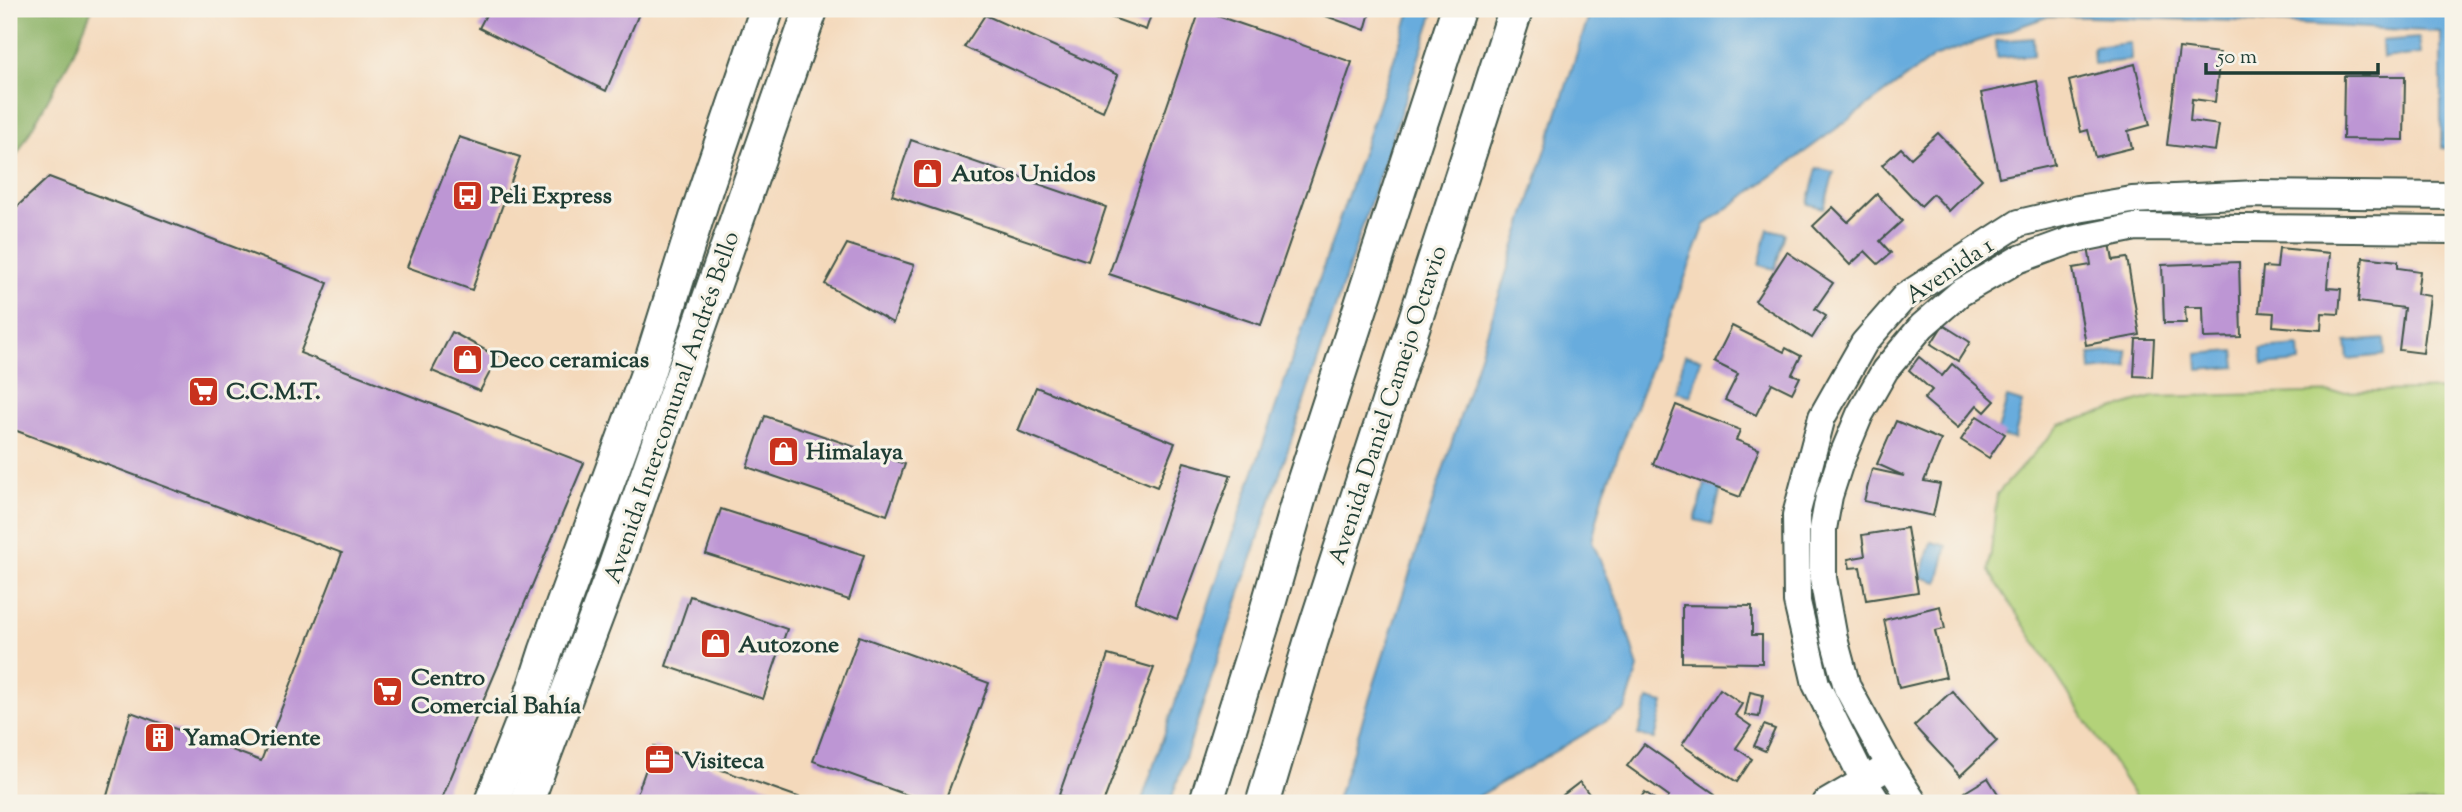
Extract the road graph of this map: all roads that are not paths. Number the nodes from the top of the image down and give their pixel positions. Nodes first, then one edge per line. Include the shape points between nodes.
1 (767, 9) edge
2 (811, 9) edge
3 (1458, 9) edge
4 (1516, 9) edge
5 (2453, 196) edge
6 (2453, 230) edge
7 (1890, 766) junction
8 (1871, 792) edge
9 (491, 803) edge
10 (526, 803) edge
11 (1206, 803) edge
12 (1263, 803) edge
13 (1826, 803) edge
14 (1914, 803) edge

1 - 9 main road, Avenida Intercomunal Andrés Bello via 647,375
2 - 10 main road, Avenida Intercomunal Andrés Bello via 620,554
3 - 11 main road via 1303,484
4 - 12 main road, Avenida Daniel Camejo Octavio via 1323,603
5 - 8 street, Avenida 1 via 2258,194 2132,200 2078,209 2019,223 1904,297 1864,343 1822,418 1796,514 1797,601 1816,684
6 - 7 street, Avenida 1 via 2136,227 2072,240 2017,260 1960,293 1922,326 1885,370 1860,414 1829,496 1823,529 1823,578 1833,639 1847,687
7 - 8 street
7 - 14 street, Avenida 1
8 - 13 street

